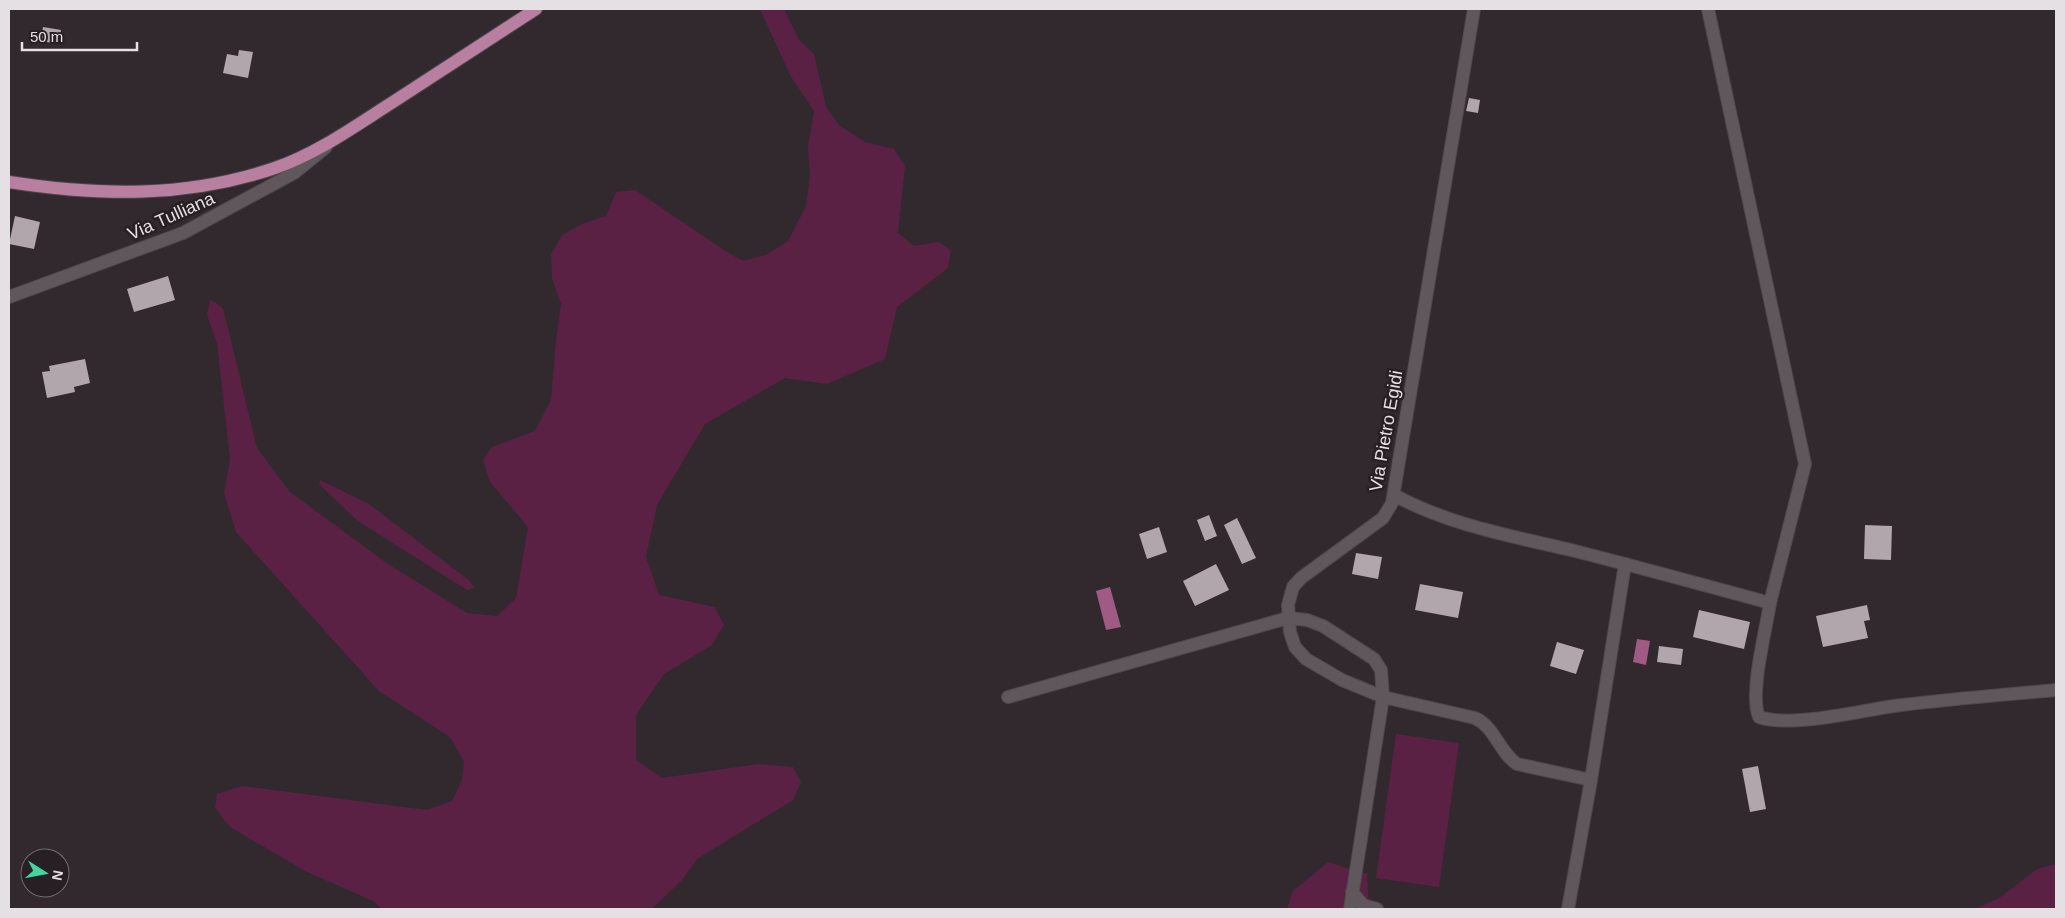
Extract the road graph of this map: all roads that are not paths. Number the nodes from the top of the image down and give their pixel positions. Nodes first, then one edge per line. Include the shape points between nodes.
1 (536, 9) edge
2 (1474, 9) edge
3 (1708, 9) edge
4 (334, 140) junction
5 (9, 182) edge
6 (9, 297) edge
7 (1394, 495) junction
8 (1625, 564) junction
9 (1770, 603) junction
10 (1288, 618) junction
11 (2056, 690) edge
12 (1008, 697) dead end
13 (1383, 697) junction
14 (1591, 780) junction
15 (1352, 892) junction
16 (1350, 909) edge
17 (1376, 909) edge
18 (1568, 909) edge

1 - 4 main road
2 - 7 street, Via Pietro Egidi
3 - 9 street via 1805,464
4 - 5 main road via 276,168 210,185 110,193
4 - 6 street, Via Tulliana via 294,174 183,233
7 - 8 street via 1464,524
7 - 10 street, Via Pietro Egidi via 1383,518 1296,582 1288,599
8 - 9 street
8 - 14 street
9 - 11 street via 1755,708 1759,717 1765,719 1787,722 1895,706
10 - 12 street
10 - 13 street, Via Pietro Egidi via 1292,639 1300,654 1342,680
10 - 13 street via 1323,626 1374,659 1381,670
13 - 14 street, Via Pietro Egidi via 1475,718 1484,722 1508,758 1517,764
13 - 15 street
14 - 18 street
15 - 16 street
15 - 17 street via 1363,905

